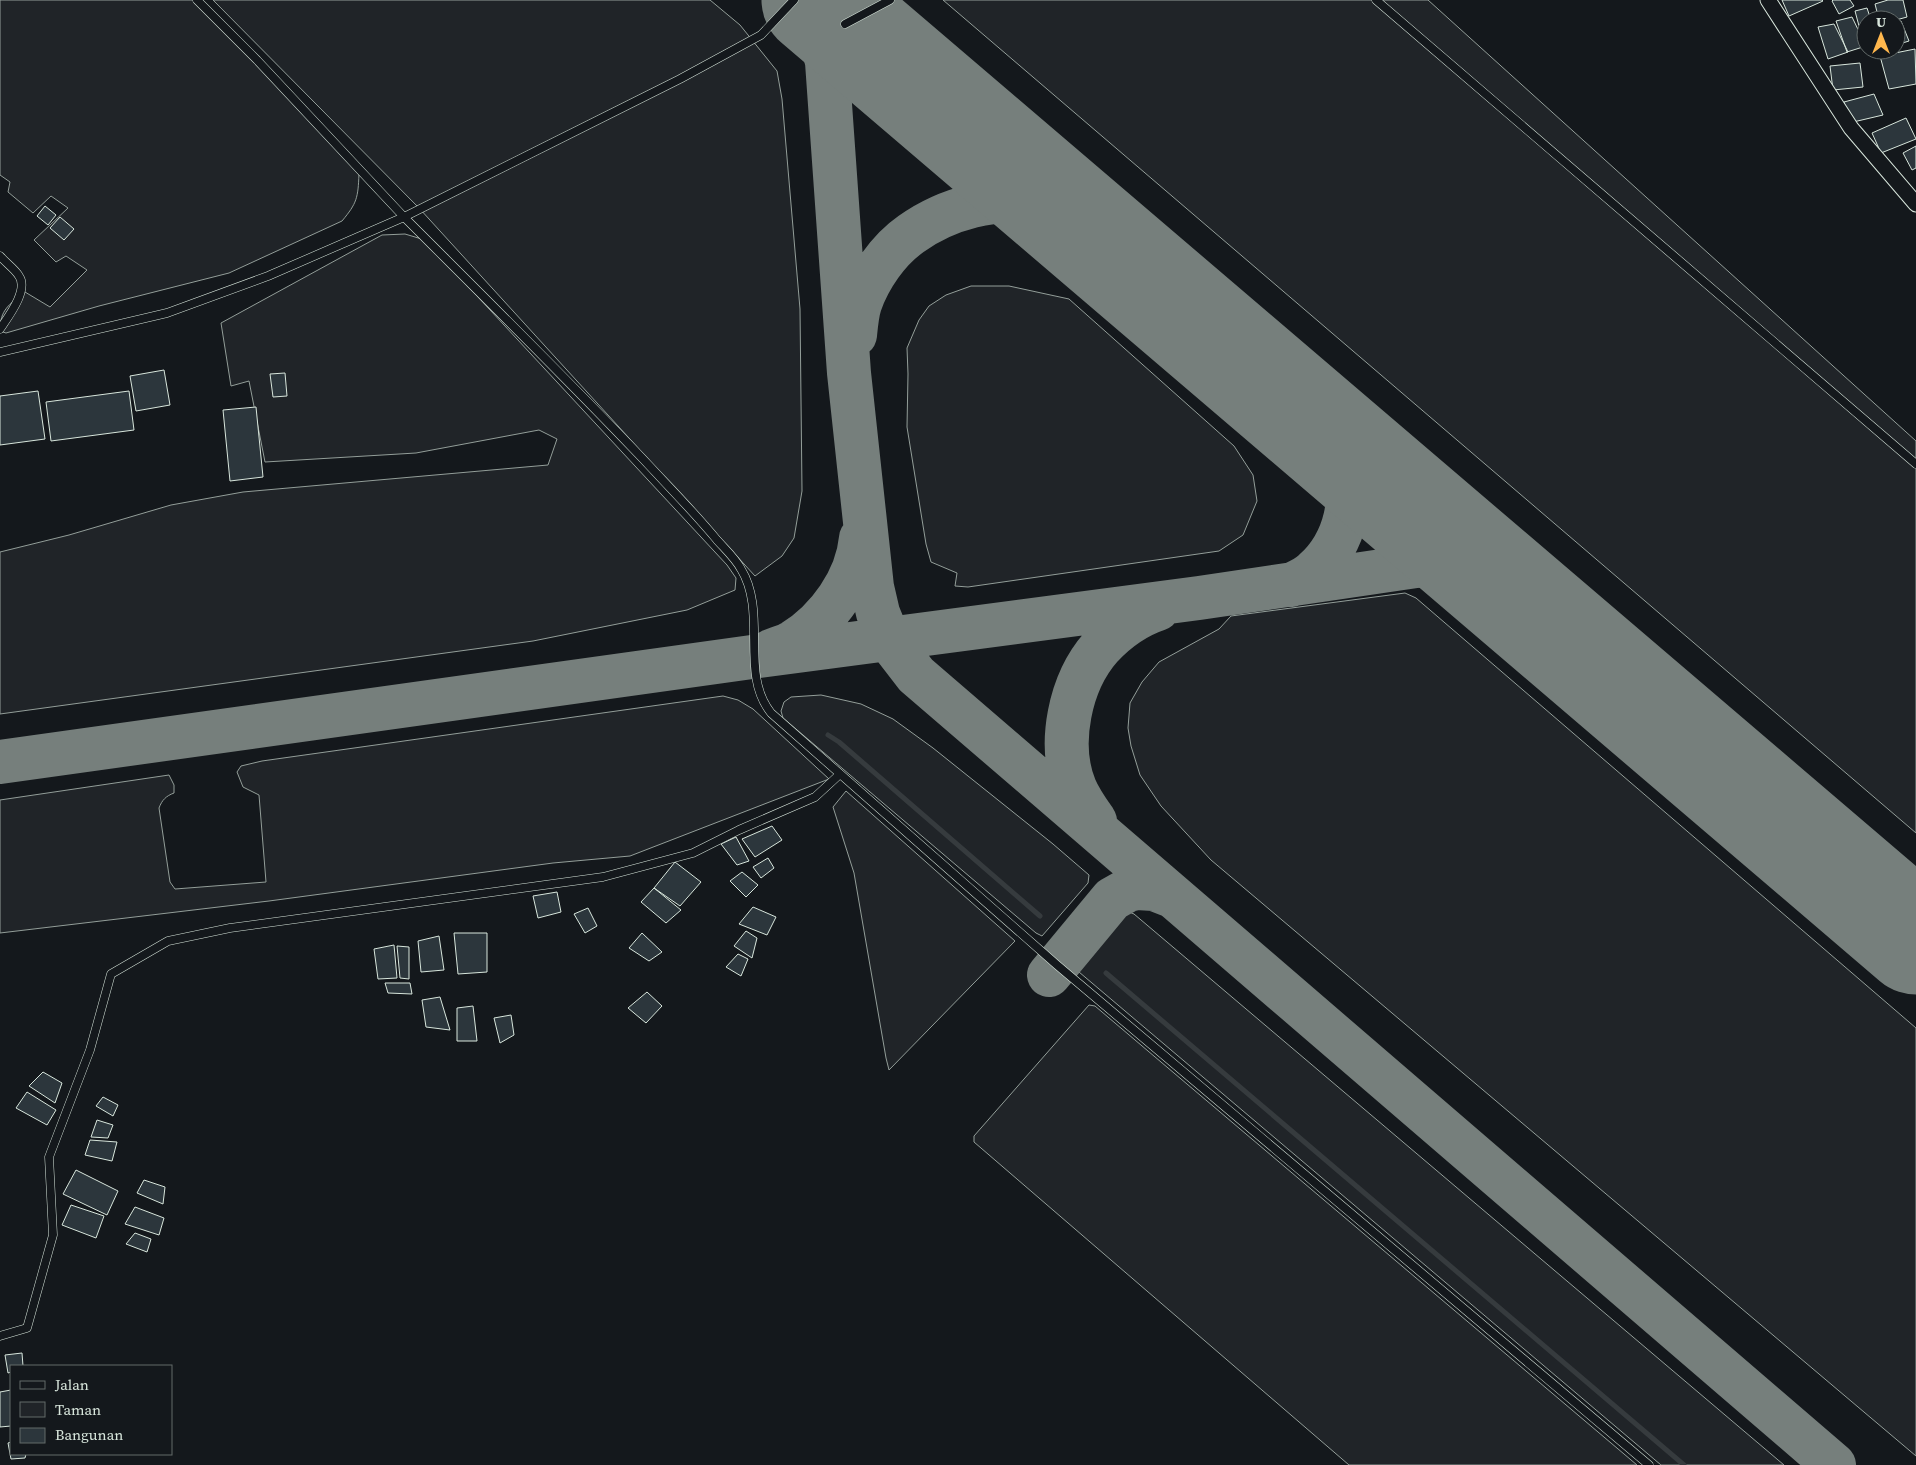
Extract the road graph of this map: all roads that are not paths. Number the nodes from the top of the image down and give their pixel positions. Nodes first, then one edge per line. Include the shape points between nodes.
1 (197, 0) edge
2 (794, 0) edge
3 (890, 0) edge
4 (1376, 0) edge
5 (1768, 0) edge
6 (845, 24) dead end
7 (1916, 204) edge
8 (404, 217) junction
9 (0, 256) edge
10 (0, 329) edge
11 (0, 351) edge
12 (1916, 464) edge
13 (840, 774) junction
14 (0, 1336) edge
15 (1649, 1465) edge

1 - 8 lane
2 - 8 lane via 761,35
3 - 6 lane
4 - 12 lane
5 - 7 street via 1851,128
8 - 11 lane via 268,276 167,313
8 - 13 lane via 589,403 706,526 740,567 752,595 756,677 763,704
9 - 10 lane via 22,282 20,298
13 - 14 lane via 815,797 693,854 603,877 320,915 168,941 111,974 90,1050 48,1157 53,1235 27,1328
13 - 15 lane via 1057,965

